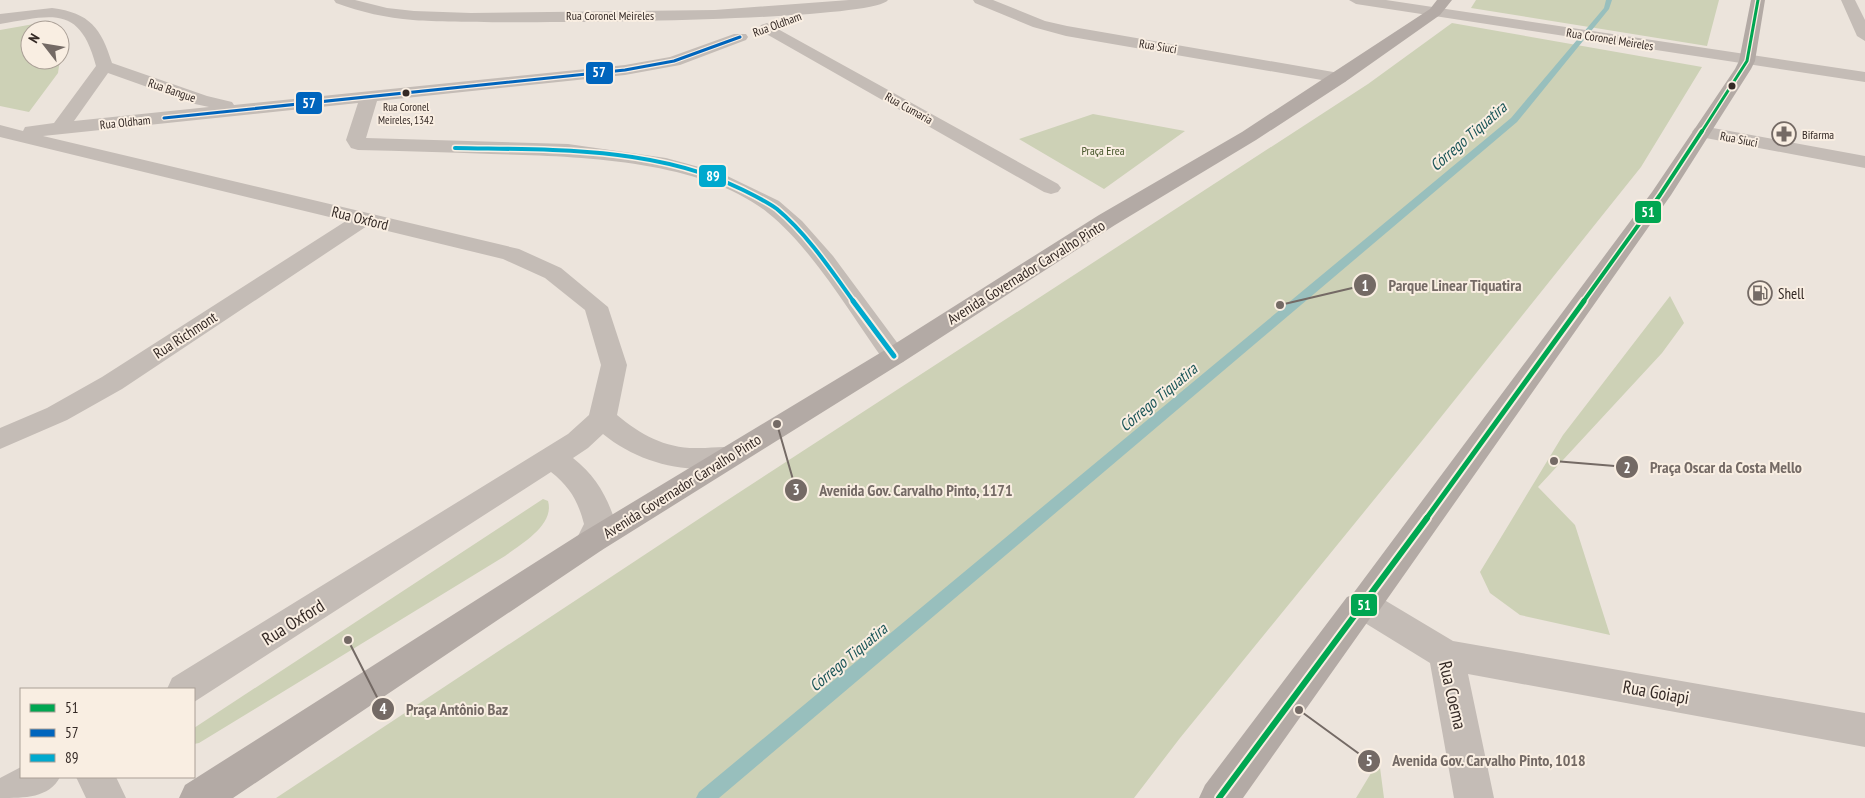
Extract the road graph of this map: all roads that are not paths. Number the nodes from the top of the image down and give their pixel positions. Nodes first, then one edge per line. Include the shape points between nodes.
1 (341, 0) edge
2 (881, 0) edge
3 (980, 0) edge
4 (1356, 0) edge
5 (1758, 0) edge
6 (1848, 0) edge
7 (1440, 6) edge
8 (815, 10) junction
9 (731, 14) junction
10 (0, 19) edge
11 (767, 28) junction
12 (1865, 36) edge
13 (740, 37) junction
14 (1747, 61) junction
15 (104, 66) junction
16 (1865, 77) edge
17 (1339, 78) junction
18 (369, 97) junction
19 (242, 110) junction
20 (59, 129) junction
21 (6, 132) edge
22 (1702, 132) junction
23 (1865, 162) edge
24 (1051, 188) dead end
25 (363, 219) junction
26 (894, 356) junction
27 (602, 418) junction
28 (0, 439) edge
29 (731, 456) junction
30 (553, 458) junction
31 (591, 542) junction
32 (1364, 605) junction
33 (1446, 655) junction
34 (187, 688) edge
35 (1865, 730) edge
36 (38, 778) edge
37 (96, 778) edge
38 (1, 798) edge
39 (106, 798) edge
40 (199, 798) edge
41 (1219, 798) edge
42 (1474, 798) edge

1 - 9 street, Rua Coronel Meireles via 382,11 440,16
2 - 8 street, Rua Coronel Meireles
3 - 17 street, Rua Siuci via 1039,24 1066,31
4 - 7 street, Rua Coronel Meireles
5 - 14 main road
6 - 12 street
7 - 14 street, Rua Coronel Meireles
7 - 17 main road, Avenida Governador Carvalho Pinto
8 - 9 street, Rua Coronel Meireles
8 - 11 street, Rua Oldham
9 - 13 street, Rua Oldham
10 - 15 street via 56,11 74,16 101,48
11 - 13 street, Rua Oldham
11 - 24 street, Rua Cumaria
13 - 18 street, Rua Oldham via 674,60 625,70
14 - 16 street, Rua Coronel Meireles
14 - 22 main road
15 - 19 street, Rua Bangue via 201,100
15 - 20 street
17 - 26 main road, Avenida Governador Carvalho Pinto
18 - 19 street, Rua Oldham
18 - 26 street via 356,140 358,144 576,151 677,166 739,186 784,216 817,253
19 - 20 street, Rua Oldham
20 - 21 street, Rua Oldham
21 - 25 street, Rua Oxford
22 - 23 street, Rua Siuci
22 - 32 main road via 1657,200
25 - 27 street, Rua Oxford via 511,254 553,273 596,307 614,365
25 - 28 street, Rua Richmont via 112,383 57,414
26 - 29 main road, Avenida Governador Carvalho Pinto
27 - 29 street via 638,446 673,458 702,460
27 - 30 street, Rua Oxford via 578,441
29 - 31 main road, Avenida Governador Carvalho Pinto
30 - 31 street via 583,484 593,498 600,524
30 - 34 street, Rua Oxford
31 - 40 main road, Avenida Governador Carvalho Pinto
32 - 33 street, Rua Coema
32 - 41 main road via 1359,607
33 - 35 street, Rua Goiapi
33 - 42 street, Rua Coema
36 - 38 street
37 - 39 street

